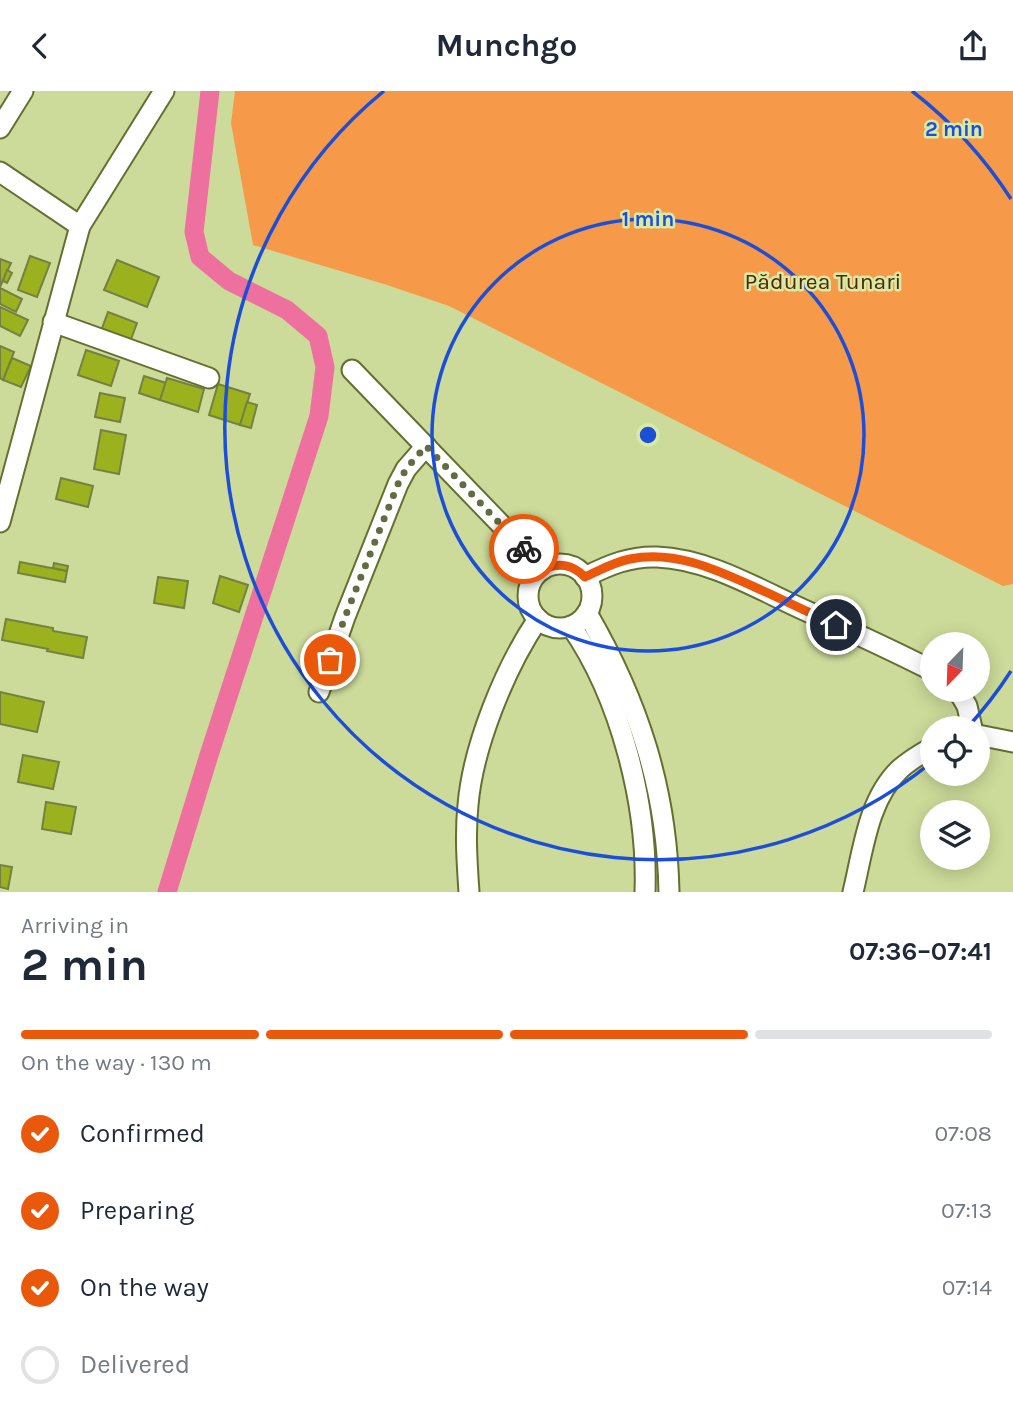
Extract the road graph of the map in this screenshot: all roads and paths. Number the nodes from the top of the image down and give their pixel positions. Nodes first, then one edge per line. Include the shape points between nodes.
1 (23, 91) edge
2 (164, 91) edge
3 (0, 128) edge
4 (0, 172) edge
5 (80, 226) junction
6 (53, 322) junction
7 (352, 370) dead end
8 (209, 378) dead end
9 (426, 446) junction
10 (4, 488) edge
11 (0, 522) edge
12 (542, 570) junction
13 (585, 577) junction
14 (587, 613) junction
15 (538, 619) junction
16 (572, 626) junction
17 (920, 665) edge
18 (318, 692) dead end
19 (990, 737) edge
20 (1013, 742) edge
21 (920, 754) edge
22 (469, 892) edge
23 (645, 892) edge
24 (669, 892) edge
25 (853, 892) edge

1 - 3 street
2 - 5 street
4 - 5 street
5 - 6 street
6 - 8 street
6 - 10 street
7 - 9 street
9 - 12 street
9 - 18 street via 398,484
10 - 11 street
12 - 13 street via 560,564
12 - 15 street via 534,577 528,596
13 - 14 street via 592,595
13 - 17 street via 633,558 701,565
14 - 16 street
14 - 24 street via 617,667 645,739 666,839
15 - 16 street via 551,627
15 - 22 street via 517,651 497,697 472,778
16 - 23 street via 601,680 627,751 640,809
19 - 20 street
21 - 25 street via 881,793

